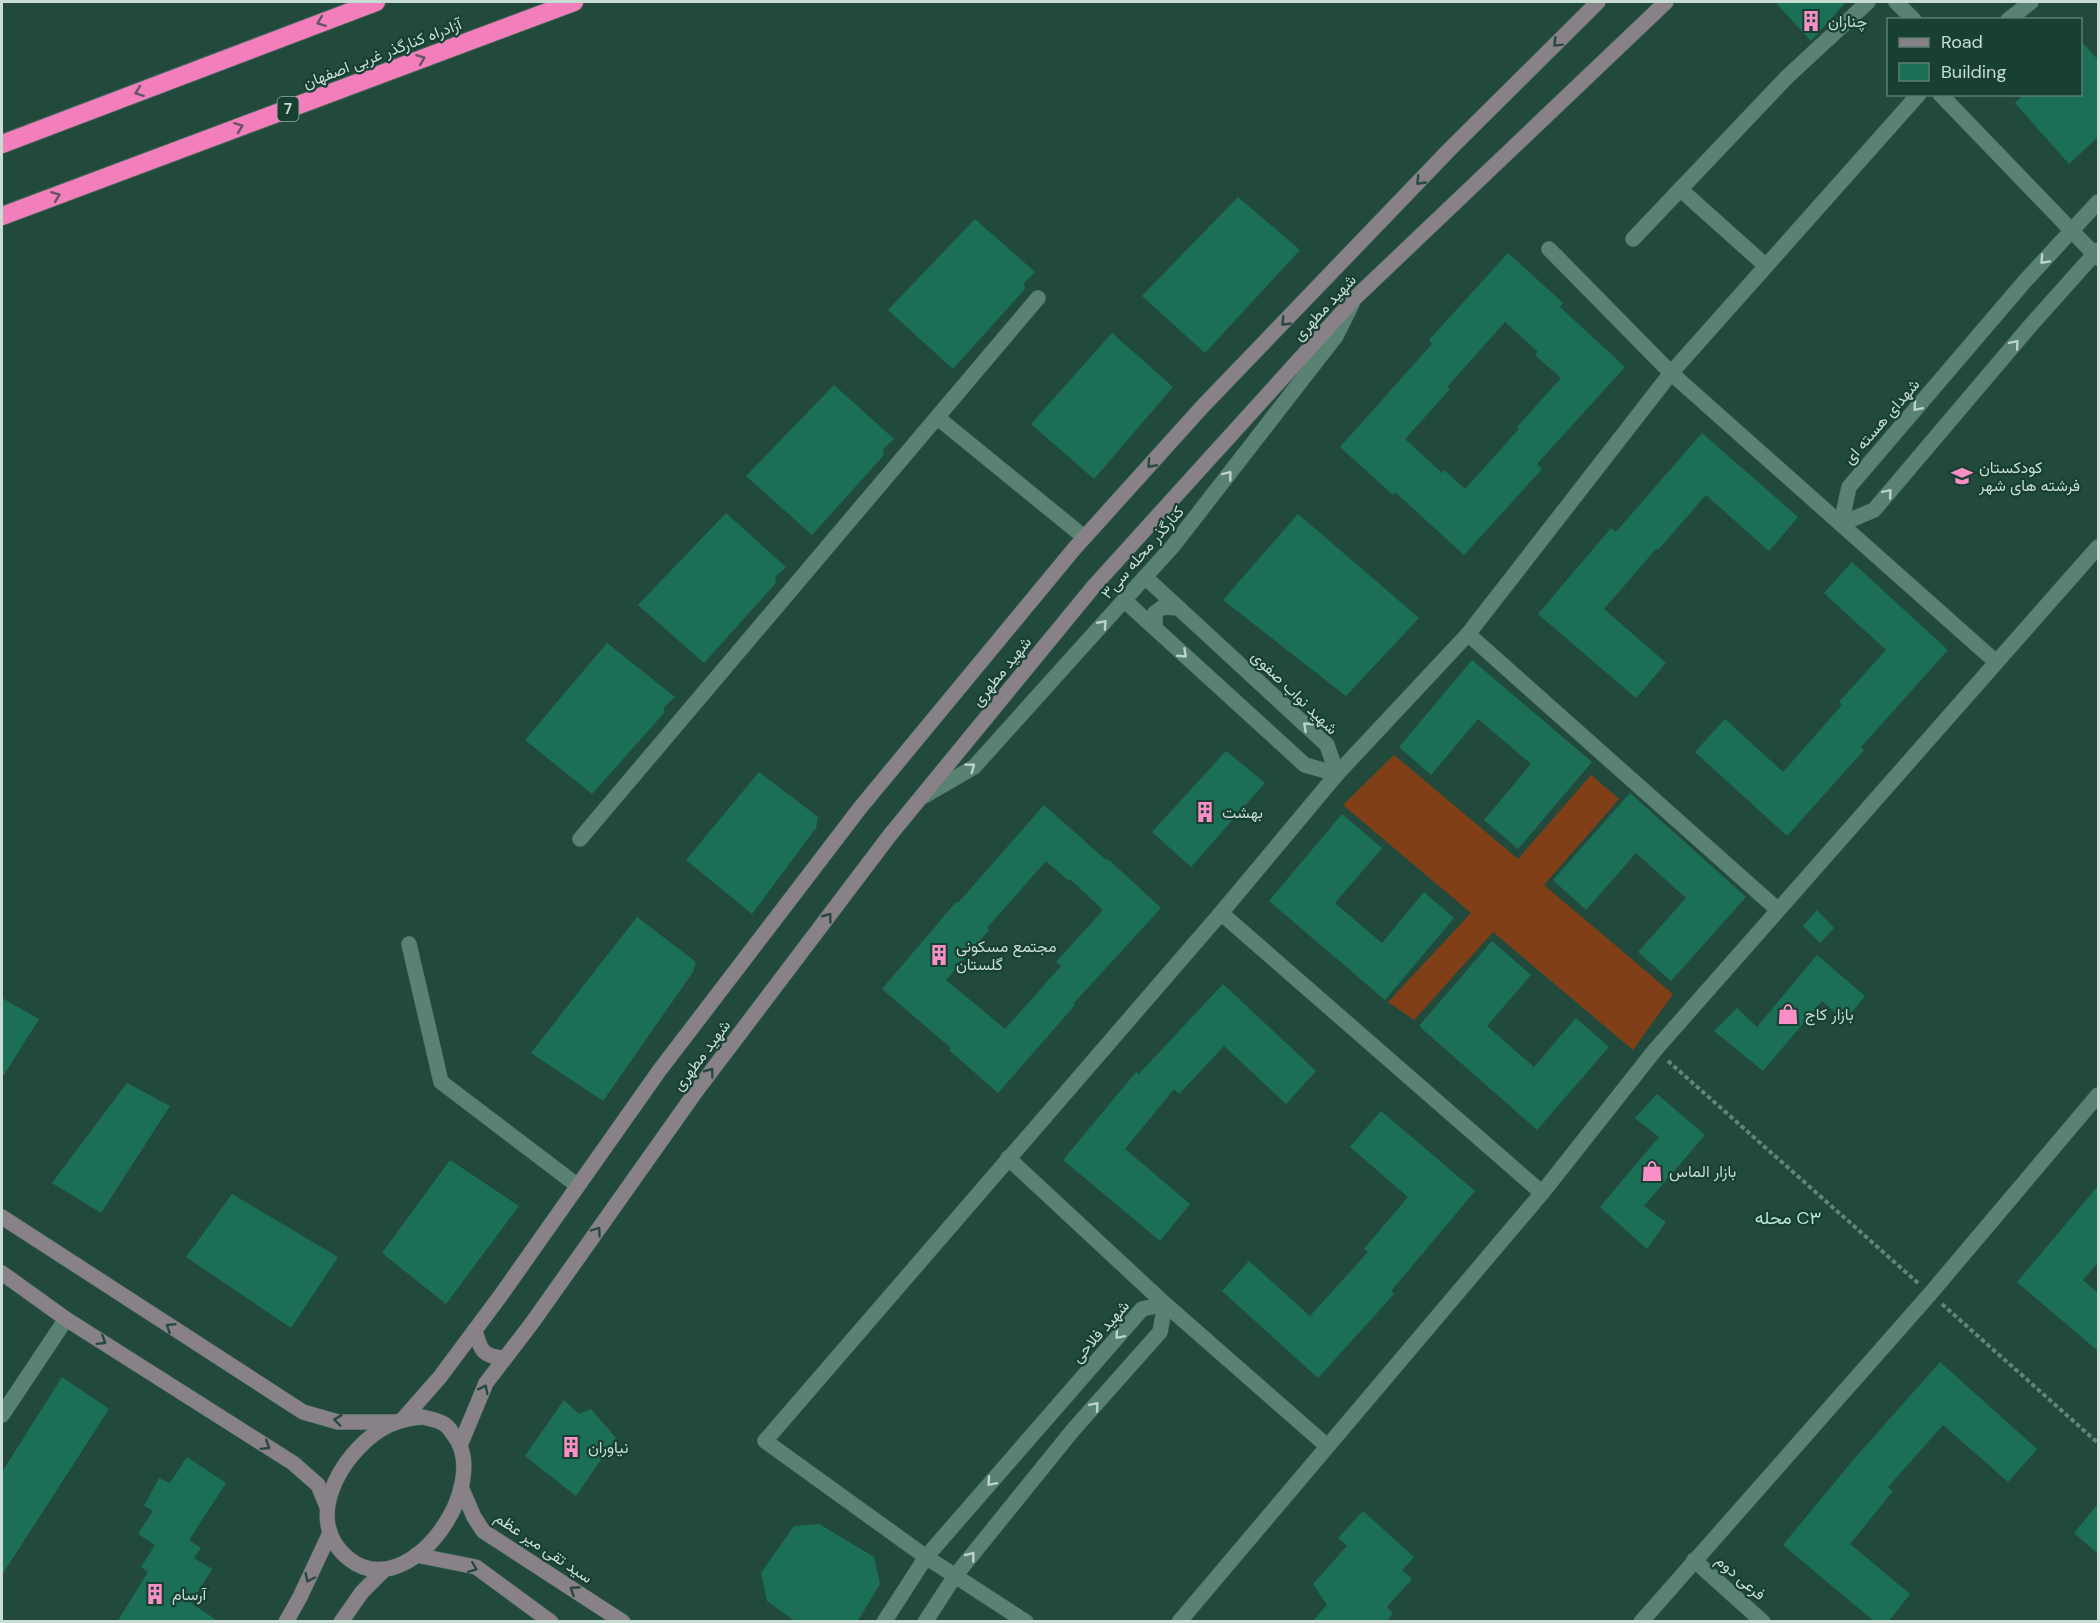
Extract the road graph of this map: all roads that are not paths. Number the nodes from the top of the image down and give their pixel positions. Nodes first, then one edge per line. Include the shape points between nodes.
1 (376, 2) edge
2 (574, 2) edge
3 (1598, 2) edge
4 (1665, 2) edge
5 (1868, 2) edge
6 (1896, 2) edge
7 (2031, 2) edge
8 (1912, 18) edge
9 (2011, 18) edge
10 (1917, 96) edge
11 (1942, 96) edge
12 (2, 144) edge
13 (1680, 189) junction
14 (2098, 202) edge
15 (2, 216) edge
16 (2073, 230) junction
17 (1633, 239) dead end
18 (1548, 249) dead end
19 (2097, 254) edge
20 (1766, 266) junction
21 (1038, 298) dead end
22 (1355, 298) junction
23 (1671, 373) junction
24 (938, 418) junction
25 (1841, 524) junction
26 (1084, 537) junction
27 (2098, 547) edge
28 (1145, 577) junction
29 (1124, 600) junction
30 (1179, 608) junction
31 (1155, 628) junction
32 (1468, 634) junction
33 (1996, 662) junction
34 (1337, 774) junction
35 (921, 797) junction
36 (580, 839) dead end
37 (1778, 910) junction
38 (1221, 913) junction
39 (409, 944) dead end
40 (2098, 1095) edge
41 (1008, 1158) junction
42 (578, 1186) junction
43 (1542, 1193) junction
44 (2, 1217) edge
45 (2, 1273) edge
46 (1165, 1304) junction
47 (66, 1319) junction
48 (475, 1330) junction
49 (505, 1358) junction
50 (2, 1416) edge
51 (400, 1420) junction
52 (461, 1443) junction
53 (1327, 1446) junction
54 (461, 1487) junction
55 (327, 1507) junction
56 (330, 1533) junction
57 (416, 1555) junction
58 (926, 1557) junction
59 (1694, 1560) junction
60 (382, 1571) junction
61 (955, 1576) junction
62 (286, 1622) edge
63 (340, 1622) edge
64 (551, 1622) edge
65 (623, 1622) edge
66 (884, 1622) edge
67 (925, 1622) edge
68 (1026, 1622) edge
69 (1179, 1622) edge
70 (1641, 1622) edge
71 (1763, 1622) edge

1 -> 12 highway
15 -> 2 highway, آزادراه کنارگذر غربی اصفهان / 7
3 -> 26 main road, شهید مطهری via 1450,149
4 - 22 main road, شهید مطهری
5 - 13 street via 1787,77
6 - 8 street
7 - 9 street
10 - 20 street
11 - 16 street
13 - 17 street
13 - 20 street
14 - 16 street, شهدای هسته ای
16 - 19 street
16 -> 25 street, شهدای هسته ای via 1849,487
18 - 23 street
25 -> 19 street via 1874,510 2030,326
20 - 23 street
21 - 24 street
28 -> 22 street, کنارگذر محله سی۳ via 1336,336
22 - 35 main road, شهید مطهری via 1094,586
23 - 25 street
23 - 32 street
24 - 26 street
24 - 36 street
25 - 33 street
26 - 42 main road, شهید مطهری via 860,808 659,1071
27 - 33 street
28 - 29 street, کنارگذر محله سی۳
28 - 30 street, شهید نواب صفوی
29 - 31 street
35 -> 29 street, کنارگذر محله سی۳ via 974,767
30 - 31 street via 1163,607 1155,613
34 -> 30 street, شهید نواب صفوی via 1328,745
31 -> 34 street via 1305,765
32 - 34 street
32 - 37 street
33 - 37 street
34 - 38 street
49 -> 35 main road, شهید مطهری via 697,1090
37 - 43 street via 1655,1050
38 - 41 street
38 - 43 street
39 - 42 street via 441,1082
40 - 59 street via 1930,1294
41 - 46 street
41 - 58 street via 765,1441
42 - 48 main road, شهید مطهری
43 - 53 street
51 -> 44 main road via 338,1422 303,1412
45 - 47 main road
46 - 53 street
46 -> 58 street, شهید فلاحی via 1142,1309
61 -> 46 street via 1073,1430 1160,1332
47 - 50 street
47 -> 55 main road via 293,1463 318,1485
48 - 49 main road via 479,1347 487,1355
48 - 51 main road, شهید مطهری via 440,1377
52 -> 49 main road, شهید مطهری via 486,1383
51 - 52 main road via 423,1417 445,1424
51 - 55 main road via 380,1430 355,1452 335,1479
52 - 54 main road via 465,1465
53 - 69 street
54 - 57 main road via 454,1509 433,1541
65 -> 54 main road, سید تقی میر عظم via 483,1531
55 - 56 main road
56 - 60 main road via 349,1558 363,1568
56 -> 62 main road
57 - 60 main road via 404,1564
57 -> 64 main road via 476,1567
58 - 61 street
58 - 66 street, شهید فلاحی
59 - 70 street
59 - 71 street, فرعی دوم
60 - 63 main road
61 - 67 street
61 - 68 street

